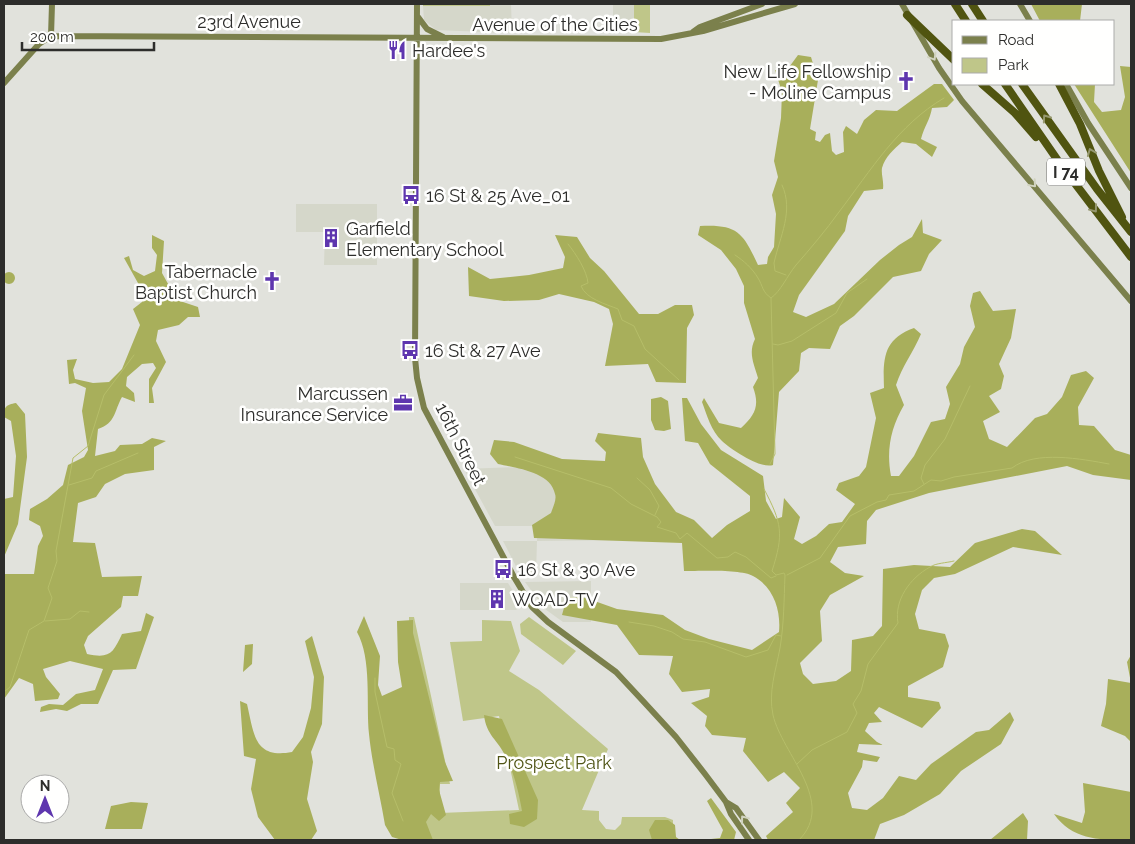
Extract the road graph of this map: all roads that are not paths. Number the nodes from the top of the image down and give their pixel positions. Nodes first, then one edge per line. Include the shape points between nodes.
1 (52, 4) edge
2 (418, 4) edge
3 (762, 4) edge
4 (794, 4) edge
5 (902, 4) edge
6 (956, 4) edge
7 (972, 4) edge
8 (1020, 4) edge
9 (907, 15) junction
10 (417, 16) junction
11 (965, 20) edge
12 (982, 20) edge
13 (1029, 20) edge
14 (692, 32) junction
15 (51, 36) junction
16 (417, 37) junction
17 (446, 39) junction
18 (952, 58) edge
19 (4, 83) edge
20 (983, 85) edge
21 (1006, 85) edge
22 (1023, 85) edge
23 (1059, 85) edge
24 (1067, 85) edge
25 (1066, 172) junction
26 (1131, 188) edge
27 (1129, 230) edge
28 (1131, 257) edge
29 (1131, 302) edge
30 (726, 802) junction
31 (749, 840) edge
32 (759, 840) edge

1 - 15 street
2 - 10 street, 16th Street
3 - 14 street, Avenue of the Cities
4 - 14 street, Avenue of the Cities
5 - 9 street
6 - 11 highway
7 - 12 highway
8 - 13 street
9 - 18 highway
9 -> 29 street via 962,101
10 - 16 street, 16th Street
10 - 17 street via 427,29
14 - 17 street, Avenue of the Cities via 652,40
15 - 16 street, 23rd Avenue
15 - 19 street via 39,44
16 - 17 street, Avenue of the Cities
16 - 30 street, 16th Street via 415,358 420,391 429,419 532,606 548,622 616,672 676,737
20 - 25 highway via 1021,119
21 - 25 highway, I 74
27 -> 22 highway, I 74
27 -> 23 highway
24 - 26 street via 1088,124
25 -> 28 highway, I 74
30 - 31 street, 16th Street
32 -> 30 street, 16th Street via 736,808

